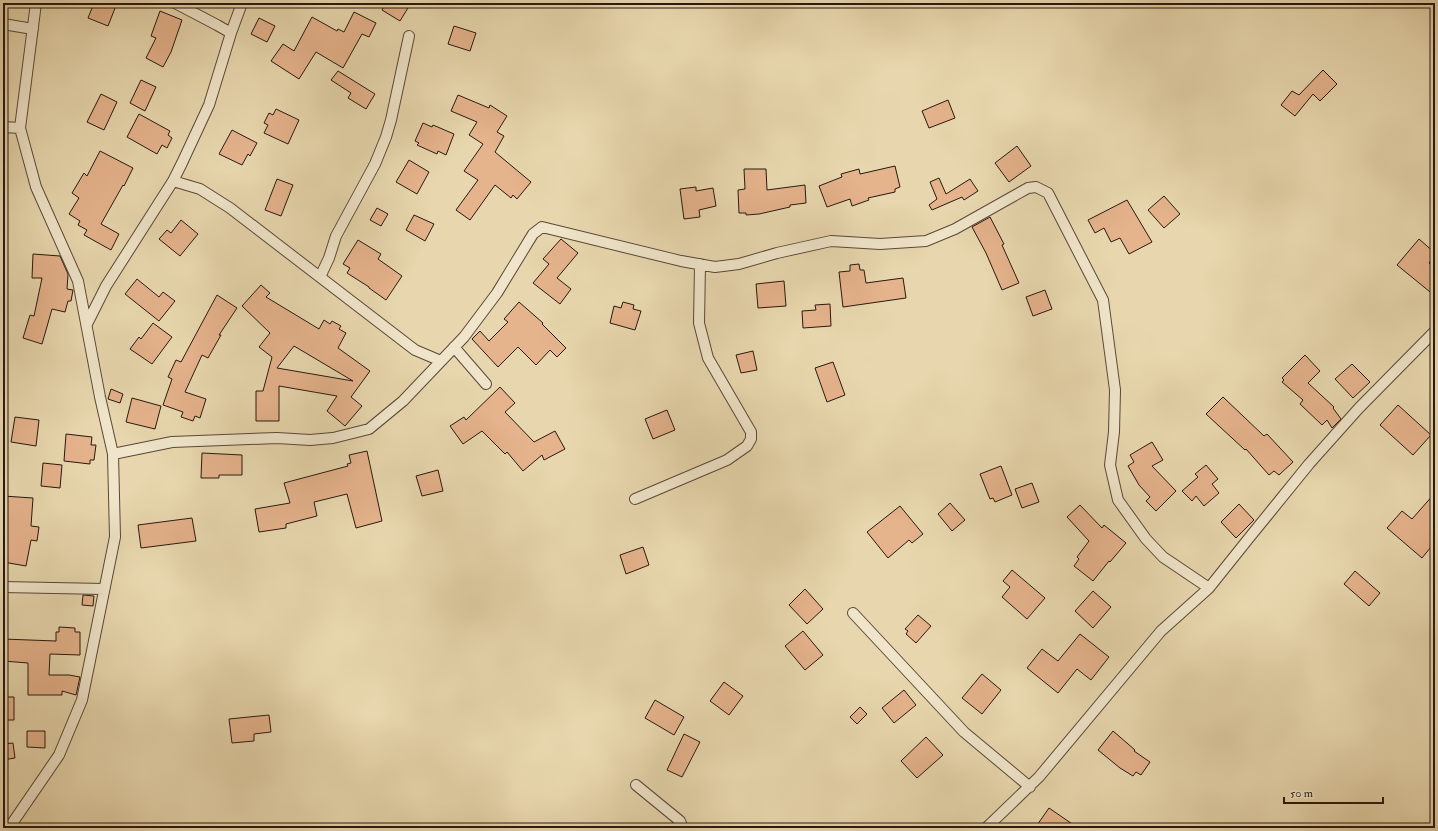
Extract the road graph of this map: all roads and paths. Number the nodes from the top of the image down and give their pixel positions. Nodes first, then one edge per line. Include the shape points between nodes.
1 (36, 3) edge
2 (175, 3) edge
3 (242, 3) edge
4 (3, 24) edge
5 (33, 29) junction
6 (231, 34) junction
7 (409, 36) dead end
8 (3, 127) edge
9 (20, 128) junction
10 (173, 181) junction
11 (700, 264) junction
12 (320, 277) junction
13 (87, 324) junction
14 (1435, 331) edge
15 (454, 347) junction
16 (441, 361) junction
17 (486, 384) dead end
18 (113, 454) junction
19 (635, 499) dead end
20 (3, 587) edge
21 (104, 588) junction
22 (1209, 588) junction
23 (853, 613) dead end
24 (636, 785) dead end
25 (1030, 786) junction
26 (9, 828) edge
27 (683, 828) edge
28 (986, 828) edge

1 - 5 street
2 - 6 street
3 - 6 street
4 - 5 street
5 - 9 street
6 - 10 street via 209,105
7 - 12 street via 386,137 375,164 336,236
8 - 9 street
9 - 13 street via 36,187 78,281
10 - 12 street via 200,188
10 - 13 street via 106,286
11 - 15 street via 542,227 533,234 497,293
11 - 19 street via 699,323 708,358 751,432 751,439 747,446 727,460
11 - 22 street via 715,267 739,264 831,241 880,244 926,241 955,229 1028,188 1048,193 1103,300 1115,390 1110,465 1118,500 1146,539 1164,557
12 - 16 street via 415,350
13 - 18 street
14 - 22 street via 1359,408 1309,464
15 - 16 street
15 - 17 street
16 - 18 street via 403,401 369,429 333,438 310,440 277,438 172,442
18 - 21 street via 115,537
20 - 21 street
21 - 26 street via 82,700 59,755
22 - 25 street via 1161,631
23 - 25 street via 964,732
24 - 27 street via 680,820
25 - 28 street

